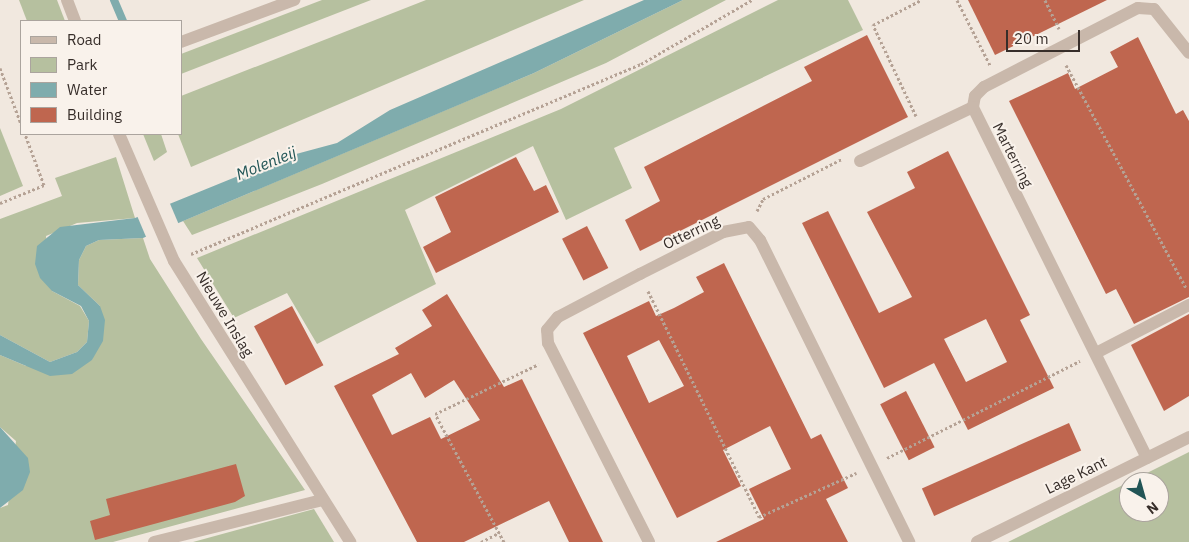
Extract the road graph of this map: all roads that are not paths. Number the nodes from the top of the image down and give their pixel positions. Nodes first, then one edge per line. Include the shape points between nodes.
1 (66, 0) edge
2 (294, 0) edge
3 (75, 20) edge
4 (182, 42) edge
5 (1189, 53) edge
6 (973, 107) junction
7 (119, 135) edge
8 (860, 161) dead end
9 (1189, 305) edge
10 (1096, 353) junction
11 (1189, 437) edge
12 (1147, 458) junction
13 (324, 500) junction
14 (154, 542) edge
15 (350, 542) edge
16 (649, 542) edge
17 (910, 542) edge
18 (976, 542) edge

1 - 3 street
2 - 4 street
5 - 6 street via 1154,9 1138,8 997,79 975,96
6 - 8 street
6 - 10 street, Marterring
7 - 13 street, Nieuwe Inslag via 167,249
9 - 10 street
10 - 12 street, Marterring
11 - 12 street, Lage Kant
12 - 18 street, Lage Kant
13 - 14 street
13 - 15 street, Nieuwe Inslag
16 - 17 street, Otterring via 555,356 547,330 558,317 723,232 749,227 760,240

